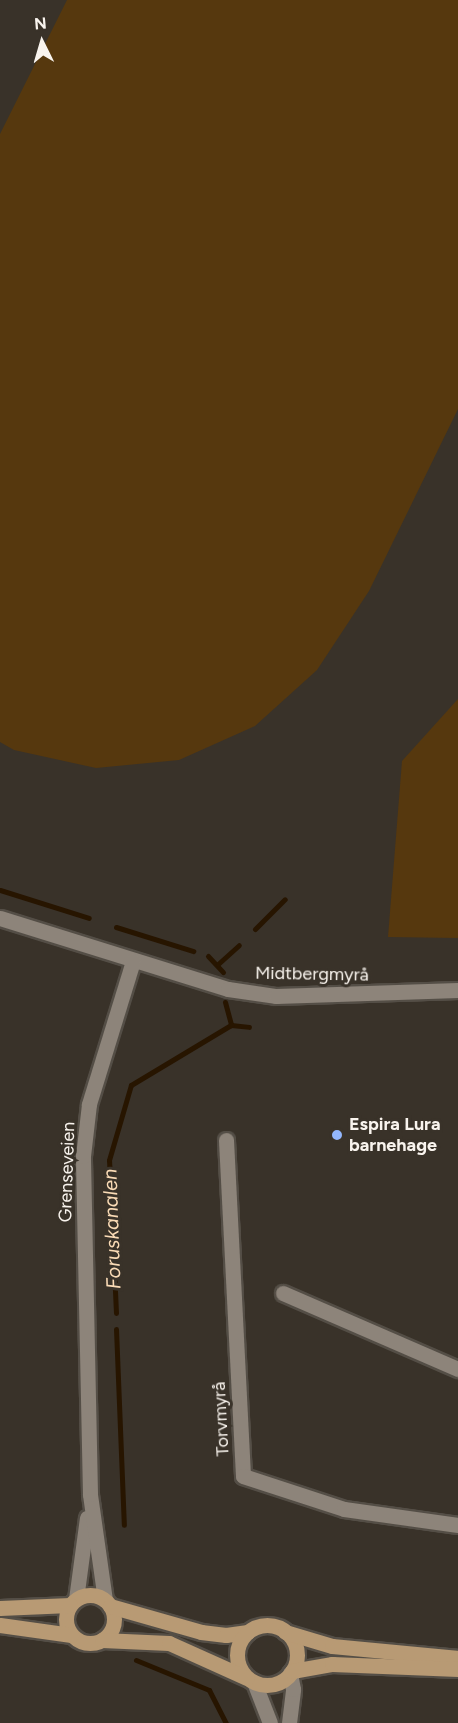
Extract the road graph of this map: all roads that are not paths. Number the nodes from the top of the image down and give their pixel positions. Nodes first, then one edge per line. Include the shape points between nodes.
1 (0, 918) edge
2 (133, 961) junction
3 (458, 990) edge
4 (226, 1140) dead end
5 (283, 1293) dead end
6 (458, 1369) edge
7 (90, 1494) junction
8 (458, 1525) edge
9 (73, 1602) junction
10 (108, 1603) junction
11 (0, 1608) edge
12 (0, 1625) edge
13 (248, 1632) junction
14 (285, 1632) junction
15 (71, 1635) junction
16 (102, 1640) junction
17 (458, 1658) edge
18 (458, 1669) edge
19 (291, 1672) junction
20 (251, 1680) junction
21 (270, 1723) edge
22 (289, 1723) edge

1 - 2 street
2 - 3 street, Midtbergmyrå via 228,989 276,996
2 - 7 street, Grenseveien via 107,1038 85,1128
4 - 8 street, Torvmyrå via 243,1476 344,1509
5 - 6 street
7 - 9 street, Grenseveien
7 - 10 street, Grenseveien
9 - 10 main road via 90,1594
9 - 11 main road
9 - 15 main road via 65,1620
10 - 13 main road via 201,1632
10 - 16 main road via 112,1628
12 - 15 main road
13 - 14 main road via 266,1625
13 - 20 main road via 237,1657
14 - 17 main road via 332,1646
14 - 19 main road via 295,1646
15 - 16 main road via 86,1643
16 - 20 main road via 169,1643
18 - 19 main road via 332,1664
19 - 20 main road via 271,1685
19 - 22 street
20 - 21 street

